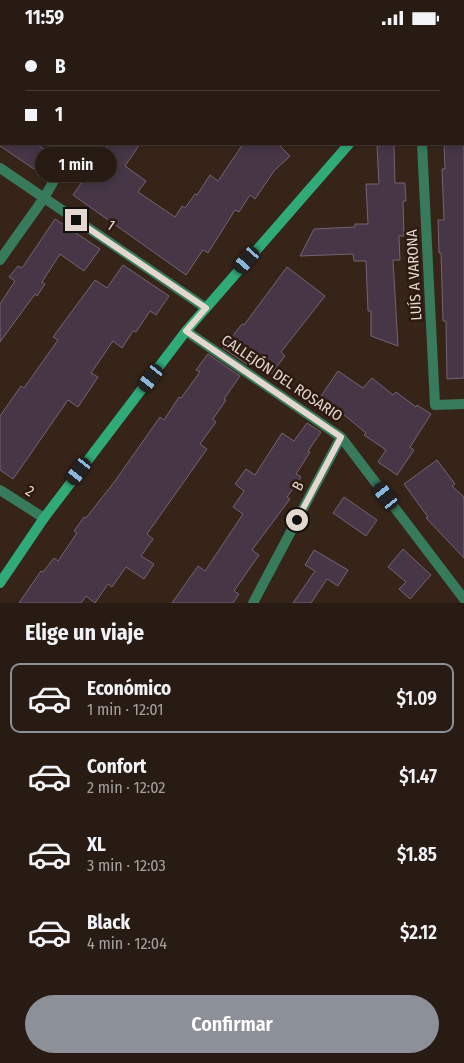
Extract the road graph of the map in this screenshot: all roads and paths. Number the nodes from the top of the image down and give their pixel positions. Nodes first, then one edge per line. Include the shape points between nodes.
1 (74, 145) edge
2 (348, 145) edge
3 (422, 145) edge
4 (0, 168) edge
5 (44, 198) junction
6 (0, 259) edge
7 (206, 308) junction
8 (186, 331) junction
9 (464, 404) edge
10 (341, 437) junction
11 (0, 489) edge
12 (44, 518) junction
13 (0, 583) edge
14 (464, 599) edge
15 (253, 603) edge

1 - 5 street
2 - 7 main road
3 - 9 street, LUÍS A VARONA via 435,405
4 - 5 street, 1
5 - 6 street
5 - 7 street, 1
7 - 8 main road
8 - 10 street, CALLEJÓN DEL ROSARIO
8 - 12 main road
10 - 14 street, CALLEJÓN DEL ROSARIO
10 - 15 street, B
11 - 12 street, 2
12 - 13 main road

